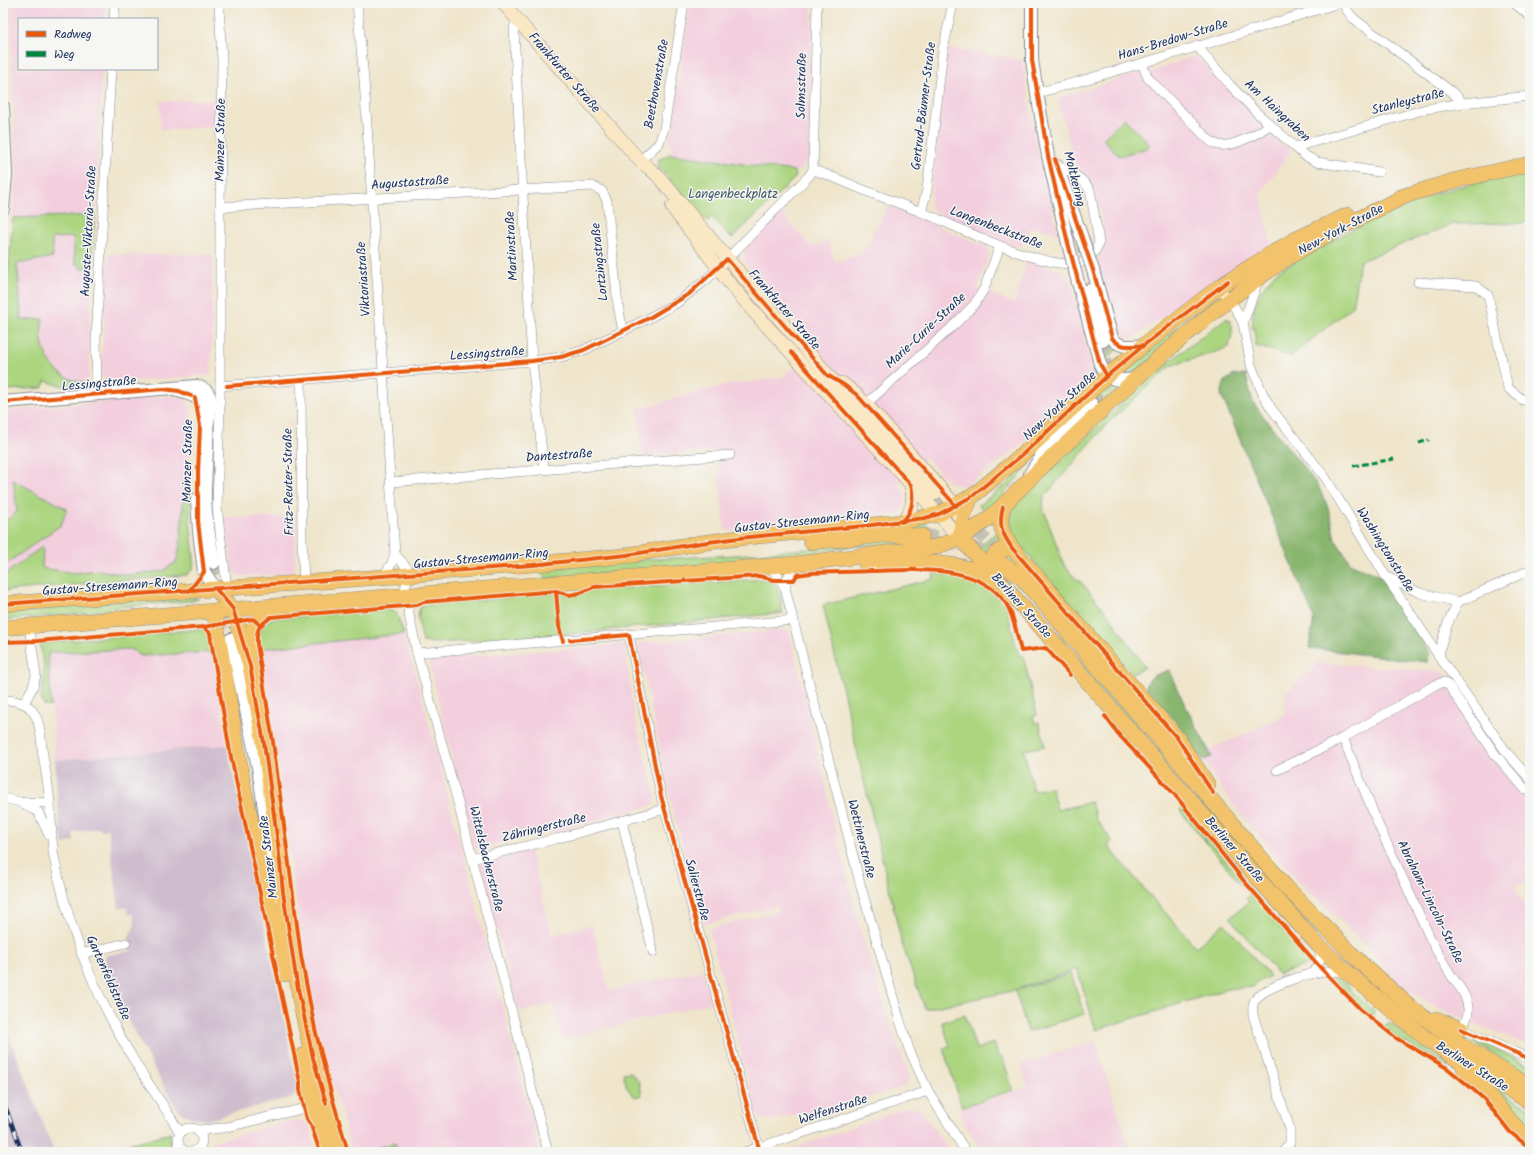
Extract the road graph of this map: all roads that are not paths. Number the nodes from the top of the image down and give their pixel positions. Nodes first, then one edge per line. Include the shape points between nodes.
1 (115, 3) edge
2 (219, 3) edge
3 (358, 3) edge
4 (504, 3) edge
5 (684, 3) edge
6 (817, 3) edge
7 (953, 3) edge
8 (1032, 3) edge
9 (1339, 3) edge
10 (1344, 3) edge
11 (1514, 3) edge
12 (1530, 16) edge
13 (114, 18) edge
14 (518, 21) junction
15 (1198, 45) junction
16 (1142, 64) junction
17 (111, 70) edge
18 (1037, 93) junction
19 (1530, 96) edge
20 (1463, 103) junction
21 (3, 107) edge
22 (1269, 125) junction
23 (1296, 146) junction
24 (640, 161) junction
25 (1530, 164) edge
26 (1057, 166) junction
27 (813, 170) junction
28 (1379, 172) dead end
29 (522, 190) junction
30 (602, 191) joint
31 (1410, 194) junction
32 (372, 198) junction
33 (220, 207) junction
34 (3, 209) edge
35 (921, 212) junction
36 (1074, 237) junction
37 (1000, 246) junction
38 (723, 263) junction
39 (1084, 273) junction
40 (1260, 277) junction
41 (1418, 282) dead end
42 (1219, 287) junction
43 (1230, 300) junction
44 (1243, 323) junction
45 (623, 332) junction
46 (1103, 341) tunnel mouth
47 (1144, 345) junction
48 (532, 361) junction
49 (383, 372) junction
50 (827, 374) junction
51 (1107, 376) junction
52 (1137, 378) junction
53 (301, 380) junction
54 (220, 386) junction
55 (163, 389) junction
56 (97, 394) junction
57 (195, 398) junction
58 (1530, 401) edge
59 (4, 402) edge
60 (866, 404) junction
61 (1092, 404) tunnel mouth
62 (208, 423) junction
63 (730, 455) dead end
64 (544, 470) junction
65 (391, 482) junction
66 (1025, 484) junction
67 (911, 485) junction
68 (934, 494) tunnel mouth
69 (971, 497) junction
70 (956, 506) junction
71 (1003, 507) junction
72 (939, 514) junction
73 (902, 522) junction
74 (922, 536) tunnel mouth
75 (954, 537) junction
76 (395, 554) junction
77 (626, 555) junction
78 (1002, 560) junction
79 (214, 563) tunnel mouth
80 (797, 564) junction
81 (532, 565) junction
82 (770, 567) junction
83 (1530, 570) edge
84 (204, 572) junction
85 (413, 575) junction
86 (1385, 575) junction
87 (383, 577) junction
88 (304, 583) junction
89 (1002, 583) junction
90 (534, 585) junction
91 (785, 588) junction
92 (189, 591) junction
93 (222, 591) junction
94 (406, 595) junction
95 (1458, 602) junction
96 (3, 604) edge
97 (282, 605) junction
98 (214, 611) junction
99 (236, 615) junction
100 (794, 620) junction
101 (29, 626) junction
102 (3, 628) edge
103 (628, 635) junction
104 (231, 639) tunnel mouth
105 (417, 653) junction
106 (1439, 656) junction
107 (250, 666) junction
108 (3, 700) edge
109 (24, 703) junction
110 (1343, 738) junction
111 (1277, 770) dead end
112 (1530, 779) edge
113 (1525, 790) dead end
114 (3, 798) edge
115 (20, 802) junction
116 (50, 803) junction
117 (664, 809) junction
118 (1229, 820) junction
119 (622, 822) junction
120 (51, 840) junction
121 (269, 843) junction
122 (472, 859) junction
123 (282, 892) junction
124 (278, 939) junction
125 (126, 943) dead end
126 (1319, 946) junction
127 (653, 952) dead end
128 (81, 954) junction
129 (1348, 973) junction
130 (1312, 974) junction
131 (1412, 1009) junction
132 (1461, 1029) junction
133 (1454, 1057) junction
134 (1530, 1059) edge
135 (1530, 1087) edge
136 (928, 1091) junction
137 (1530, 1102) edge
138 (320, 1104) junction
139 (170, 1115) junction
140 (223, 1128) junction
141 (193, 1129) junction
142 (180, 1133) junction
143 (1530, 1139) edge
144 (203, 1140) junction
145 (759, 1150) edge
146 (196, 1152) edge
147 (327, 1152) edge
148 (341, 1152) edge
149 (548, 1152) edge
150 (745, 1152) edge
151 (966, 1152) edge
152 (1283, 1152) edge

1 - 13 street
2 - 33 street, Mainzer Straße via 222,61
3 - 32 street, Viktoriastraße
4 - 14 main road, Frankfurter Straße
5 - 24 street, Beethovenstraße via 664,129 659,143
6 - 27 street, Solmsstraße
7 - 35 street, Gertrud-Bäumer-Straße via 943,50 927,190
8 - 18 street, Moltkering via 1032,60
9 - 15 street, Hans-Bredow-Straße
10 - 20 street via 1353,18
11 - 12 street
14 - 24 main road, Frankfurter Straße
14 - 29 street, Martinstraße via 514,30
15 - 16 street, Hans-Bredow-Straße
15 - 22 street, Am Haingraben via 1230,85
16 - 18 street, Hans-Bredow-Straße
16 - 22 street via 1148,78 1215,144 1227,145 1240,141
17 - 56 street, Auguste-Viktoria-Straße via 97,325
18 - 26 street, Moltkering
18 - 36 street, Moltkering via 1048,156
19 - 20 street, Stanleystraße
20 - 23 street, Stanleystraße via 1426,109
21 - 34 street via 6,174
22 - 23 street, Am Haingraben
23 - 28 street, Am Haingraben via 1304,155 1317,162
24 - 38 main road, Frankfurter Straße via 658,176
25 - 31 main road, New-York-Straße via 1457,180
26 - 36 street, Moltkering
26 - 37 street, Langenbeckstraße via 1084,181 1090,190 1099,239 1096,249 1087,260 1076,264 1040,259
27 - 35 street, Langenbeckstraße
27 - 38 street
29 - 30 street, Augustastraße via 592,186
29 - 32 street, Augustastraße
29 - 48 street, Martinstraße
30 - 45 street, Lortzingstraße via 607,201
31 - 40 main road, New-York-Straße via 1324,237
31 - 42 main road, New-York-Straße via 1362,209 1316,229
32 - 33 street, Augustastraße
32 - 49 street, Viktoriastraße
33 - 54 street, Mainzer Straße
35 - 37 street, Langenbeckstraße
36 - 39 street, Moltkering, bridge
36 - 39 street, bridge
37 - 60 street, Marie-Curie-Straße via 984,288 974,305
38 - 45 street, Lessingstraße via 678,302
38 - 50 main road, Frankfurter Straße
38 - 67 main road, Frankfurter Straße via 775,336
39 - 46 street, Moltkering
39 - 47 street via 1112,338 1124,346
39 - 51 street, Moltkering via 1100,364
40 - 43 main road, New-York-Straße
40 - 44 street, Washingtonstraße
41 - 58 street via 1476,286 1488,295 1508,388 1523,400
42 - 43 street, Washingtonstraße
42 - 47 main road, New-York-Straße
43 - 44 street, Washingtonstraße
43 - 52 main road, New-York-Straße
44 - 86 street, Washingtonstraße via 1251,365 1263,394 1325,477
45 - 48 street, Lessingstraße via 573,354
47 - 51 main road, New-York-Straße
48 - 49 street, Lessingstraße
48 - 64 street, Martinstraße
49 - 53 street, Lessingstraße
49 - 65 street, Viktoriastraße
50 - 60 main road via 850,388
50 - 68 main road, Frankfurter Straße
51 - 52 street via 1121,380
51 - 69 main road, New-York-Straße via 1022,455
52 - 66 main road, New-York-Straße
53 - 54 street, Lessingstraße
53 - 88 street, Fritz-Reuter-Straße
54 - 93 street, Mainzer Straße via 217,508
55 - 56 street, Lessingstraße
55 - 57 street, Lessingstraße via 179,391
55 - 62 street, Lessingstraße via 192,386 206,390 210,401
56 - 59 street, Lessingstraße
57 - 62 street, Mainzer Straße via 204,404
57 - 84 street, Mainzer Straße via 200,426 198,522
60 - 70 main road
61 - 66 street via 1043,453
62 - 79 street, Mainzer Straße via 205,502
63 - 64 street, Dantestraße
64 - 65 street, Dantestraße
65 - 76 street, Viktoriastraße
66 - 71 main road, New-York-Straße
67 - 72 main road, Frankfurter Straße
67 - 73 main road via 912,508
69 - 70 main road, New-York-Straße
69 - 75 main road, New-York-Straße
70 - 72 main road, Gustav-Stresemann-Ring
70 - 75 main road
71 - 75 main road, New-York-Straße via 987,520
71 - 78 main road via 1001,526 1005,537
72 - 73 main road, Gustav-Stresemann-Ring
72 - 75 main road, Frankfurter Straße
73 - 77 main road, Gustav-Stresemann-Ring via 739,538
74 - 77 main road, Gustav-Stresemann-Ring via 885,535
75 - 78 main road, Berliner Straße
75 - 80 main road via 923,550
76 - 85 street
76 - 87 street, Viktoriastraße
77 - 81 main road, Gustav-Stresemann-Ring
78 - 89 main road, Berliner Straße
78 - 118 main road, Berliner Straße via 1021,578
78 - 118 main road via 1178,738
80 - 82 main road
80 - 89 main road via 952,565 982,573
80 - 91 street via 787,579
81 - 85 main road, Gustav-Stresemann-Ring
81 - 90 main road via 539,579
82 - 90 main road
82 - 91 street, Wettinerstraße
83 - 95 street
84 - 92 street
84 - 93 street
85 - 87 main road, Gustav-Stresemann-Ring
85 - 94 street, Wittelsbacherstraße via 406,583
86 - 95 street via 1420,593
86 - 106 street, Washingtonstraße
87 - 88 main road, Gustav-Stresemann-Ring
88 - 93 main road, Gustav-Stresemann-Ring
89 - 126 main road, Berliner Straße
90 - 94 main road
91 - 100 street, Wettinerstraße
92 - 93 main road, Gustav-Stresemann-Ring
92 - 96 main road, Gustav-Stresemann-Ring
93 - 98 main road
93 - 99 main road
94 - 97 main road
94 - 105 street, Wittelsbacherstraße
95 - 106 street via 1441,640
97 - 99 main road
97 - 107 main road via 269,611 256,622 251,634
98 - 99 main road
98 - 101 main road
98 - 124 main road, Mainzer Straße via 244,789
99 - 107 main road, Mainzer Straße
100 - 103 street
100 - 136 street, Wettinerstraße via 867,912 900,1024
101 - 102 main road
101 - 109 street via 36,675
103 - 105 street
103 - 117 street, Salierstraße
104 - 121 street, Mainzer Straße via 252,737
105 - 122 street, Wittelsbacherstraße
106 - 112 street, Washingtonstraße via 1507,753
107 - 123 main road, Mainzer Straße via 261,723
108 - 109 street
109 - 116 street, Gartenfeldstraße via 32,710 38,724
110 - 111 street
110 - 113 street via 1435,684 1444,682 1495,754
110 - 132 street, Abraham-Lincoln-Straße via 1378,824 1431,940 1465,995 1468,1012
114 - 115 street, Gartenfeldstraße
115 - 116 street, Gartenfeldstraße
115 - 120 street, Gartenfeldstraße via 38,812
116 - 120 street, Gartenfeldstraße
117 - 119 street, Zähringerstraße
117 - 145 street, Salierstraße
118 - 131 main road, Berliner Straße via 1286,887 1341,944
119 - 122 street, Zähringerstraße
119 - 127 street
120 - 128 street, Gartenfeldstraße via 61,888
121 - 123 street, Mainzer Straße
121 - 124 street, Mainzer Straße
122 - 149 street, Wittelsbacherstraße
123 - 138 main road, Mainzer Straße
124 - 138 main road, Mainzer Straße
125 - 128 street
126 - 129 main road, Berliner Straße
126 - 130 street via 1319,966
128 - 139 street, Gartenfeldstraße via 120,1036
129 - 130 street via 1332,971
129 - 133 main road, Berliner Straße via 1424,1037
130 - 152 street via 1266,991 1254,1003 1253,1015 1290,1129 1290,1143
131 - 132 main road
131 - 135 main road, Berliner Straße via 1461,1045
132 - 134 street
133 - 137 main road, Berliner Straße
133 - 143 main road via 1515,1126
136 - 145 street, Welfenstraße
136 - 151 street, Wettinerstraße
138 - 140 street
138 - 147 main road, Mainzer Straße via 320,1129
138 - 148 main road, Mainzer Straße
139 - 141 street, Gartenfeldstraße
139 - 142 street, Gartenfeldstraße
140 - 141 street
140 - 144 street
141 - 142 street
141 - 144 street
142 - 146 street via 179,1143 182,1149
144 - 146 street
145 - 150 street, Welfenstraße

